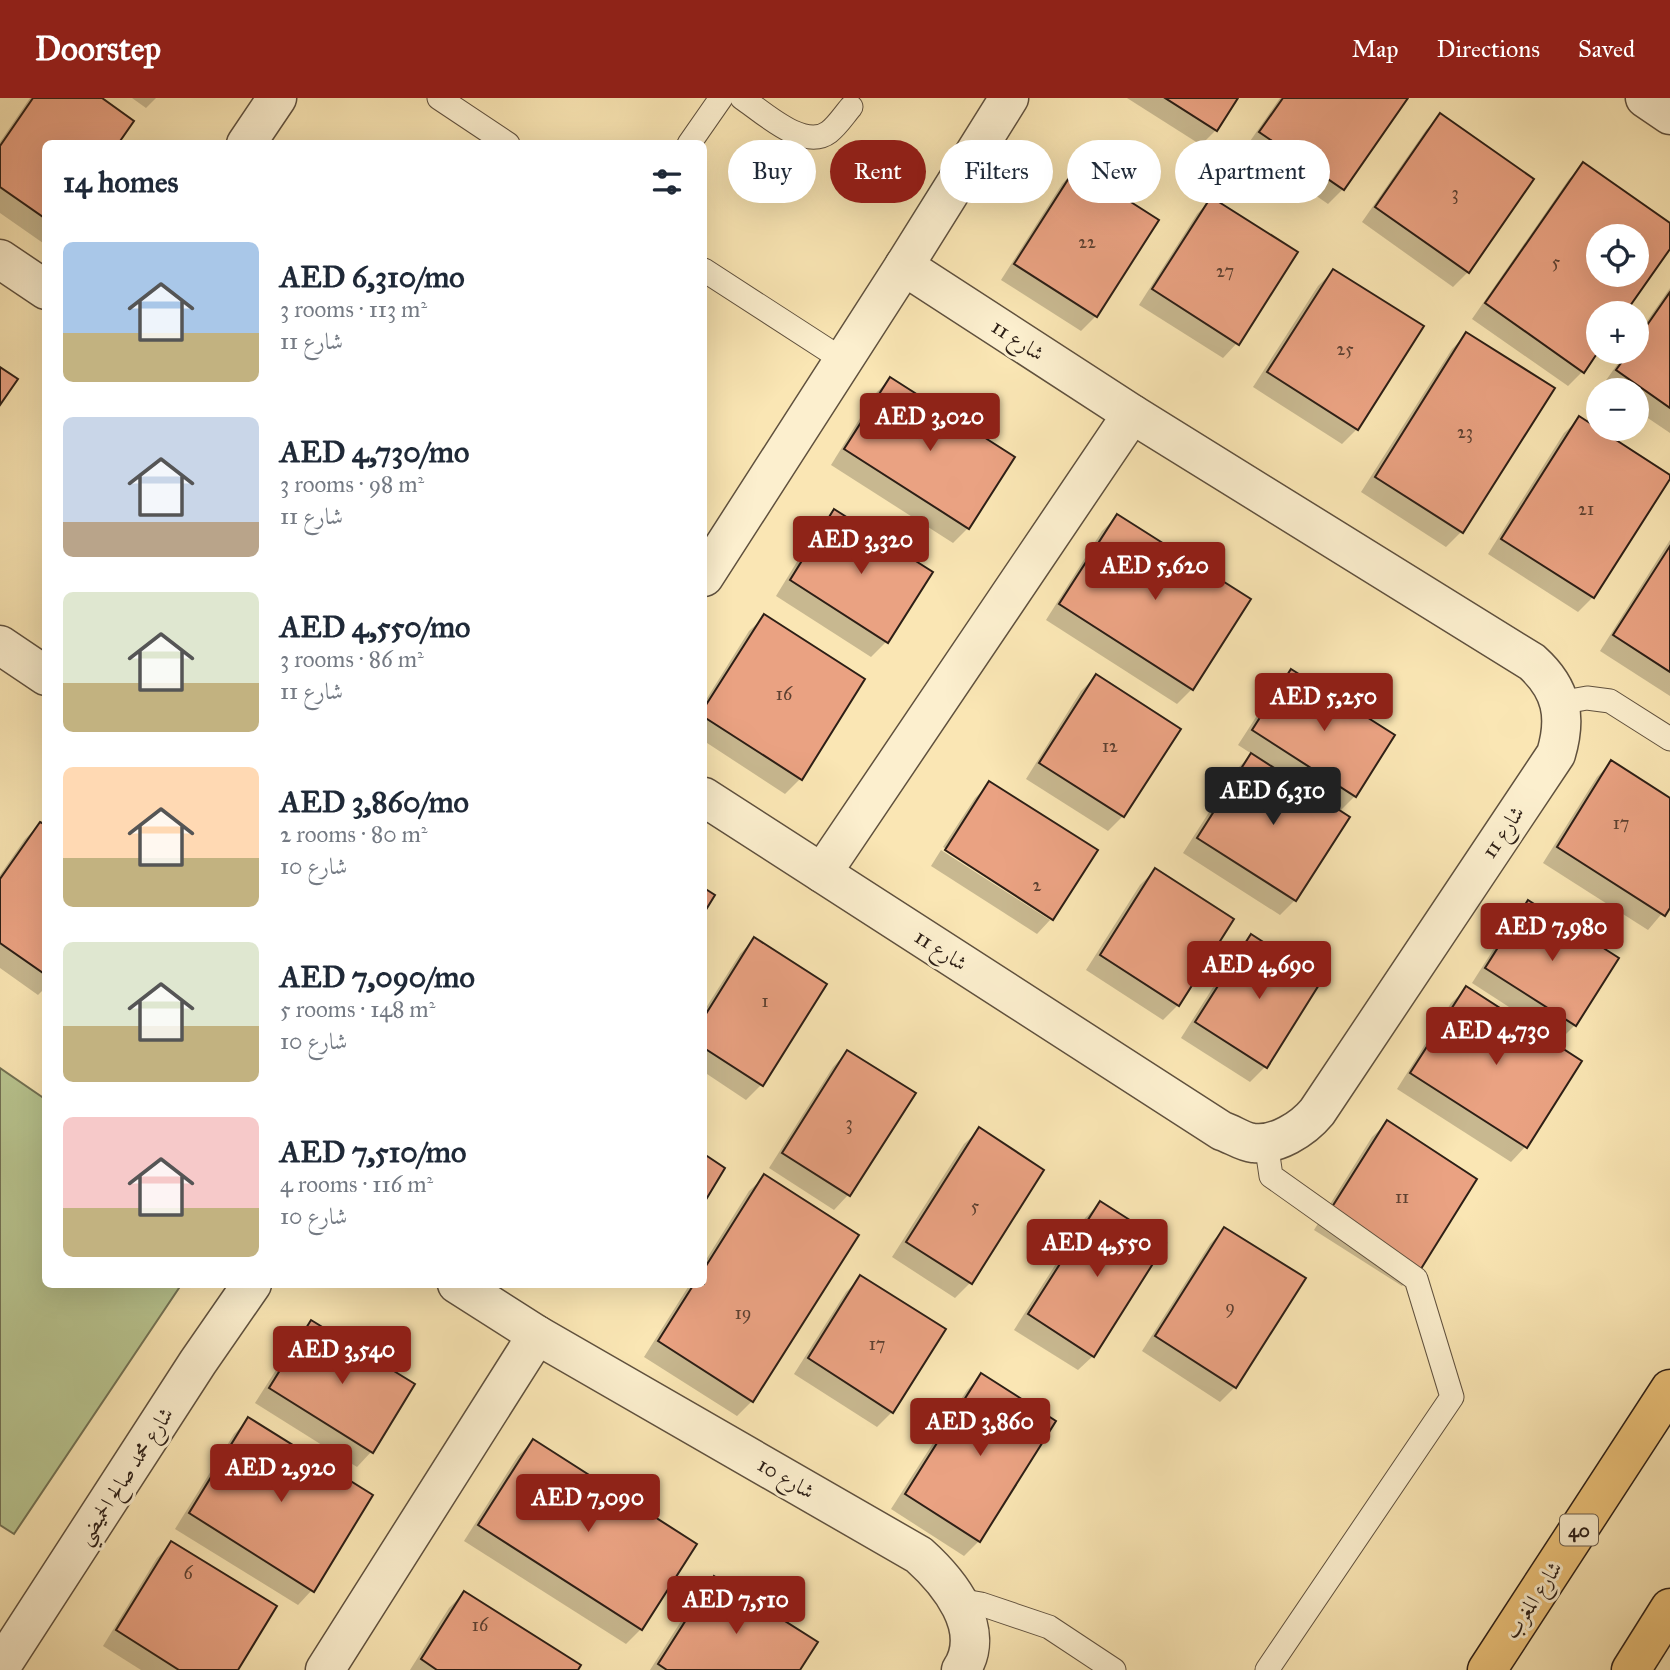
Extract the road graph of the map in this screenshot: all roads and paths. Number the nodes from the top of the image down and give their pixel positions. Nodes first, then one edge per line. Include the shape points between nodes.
1 (277, 98) edge
2 (439, 98) edge
3 (720, 98) edge
4 (742, 98) edge
5 (1009, 98) edge
6 (1645, 98) edge
7 (851, 107) dead end
8 (1670, 114) edge
9 (249, 140) edge
10 (502, 140) edge
11 (692, 140) edge
12 (0, 259) edge
13 (904, 266) junction
14 (707, 272) edge
15 (42, 287) edge
16 (843, 360) junction
17 (1132, 414) junction
18 (707, 572) edge
19 (0, 645) edge
20 (42, 673) edge
21 (1559, 703) junction
22 (1670, 739) edge
23 (707, 799) edge
24 (822, 873) junction
25 (1266, 1142) junction
26 (249, 1288) edge
27 (463, 1288) edge
28 (537, 1335) junction
29 (1670, 1389) edge
30 (958, 1600) junction
31 (1670, 1608) edge
32 (0, 1668) edge
33 (325, 1670) edge
34 (961, 1670) edge
35 (1114, 1670) edge
36 (1267, 1670) edge
37 (1486, 1670) edge
38 (1630, 1670) edge

1 - 9 street
2 - 10 lane
3 - 11 lane
4 - 7 lane via 791,131 810,138 828,132
5 - 13 street
6 - 8 street
12 - 15 street
13 - 16 street
13 - 17 street, شارع 11
14 - 16 lane
16 - 18 street
17 - 21 street, شارع 11 via 1532,662 1553,687
17 - 24 street
19 - 20 street
21 - 22 lane via 1587,698 1610,701
21 - 25 street, شارع 11 via 1562,728 1556,754 1309,1123
23 - 24 street, شارع 11
24 - 25 street, شارع 11 via 1222,1130 1252,1143
25 - 36 lane via 1271,1176 1416,1279 1452,1396
26 - 32 street, شارع محمد صالح الحميضي
27 - 28 street, شارع 10
28 - 30 street, شارع 10 via 919,1555
28 - 33 street
29 - 37 highway, شارع المغرب / 40
30 - 34 street, شارع 10 via 969,1644
30 - 35 lane via 1049,1627
31 - 38 highway

